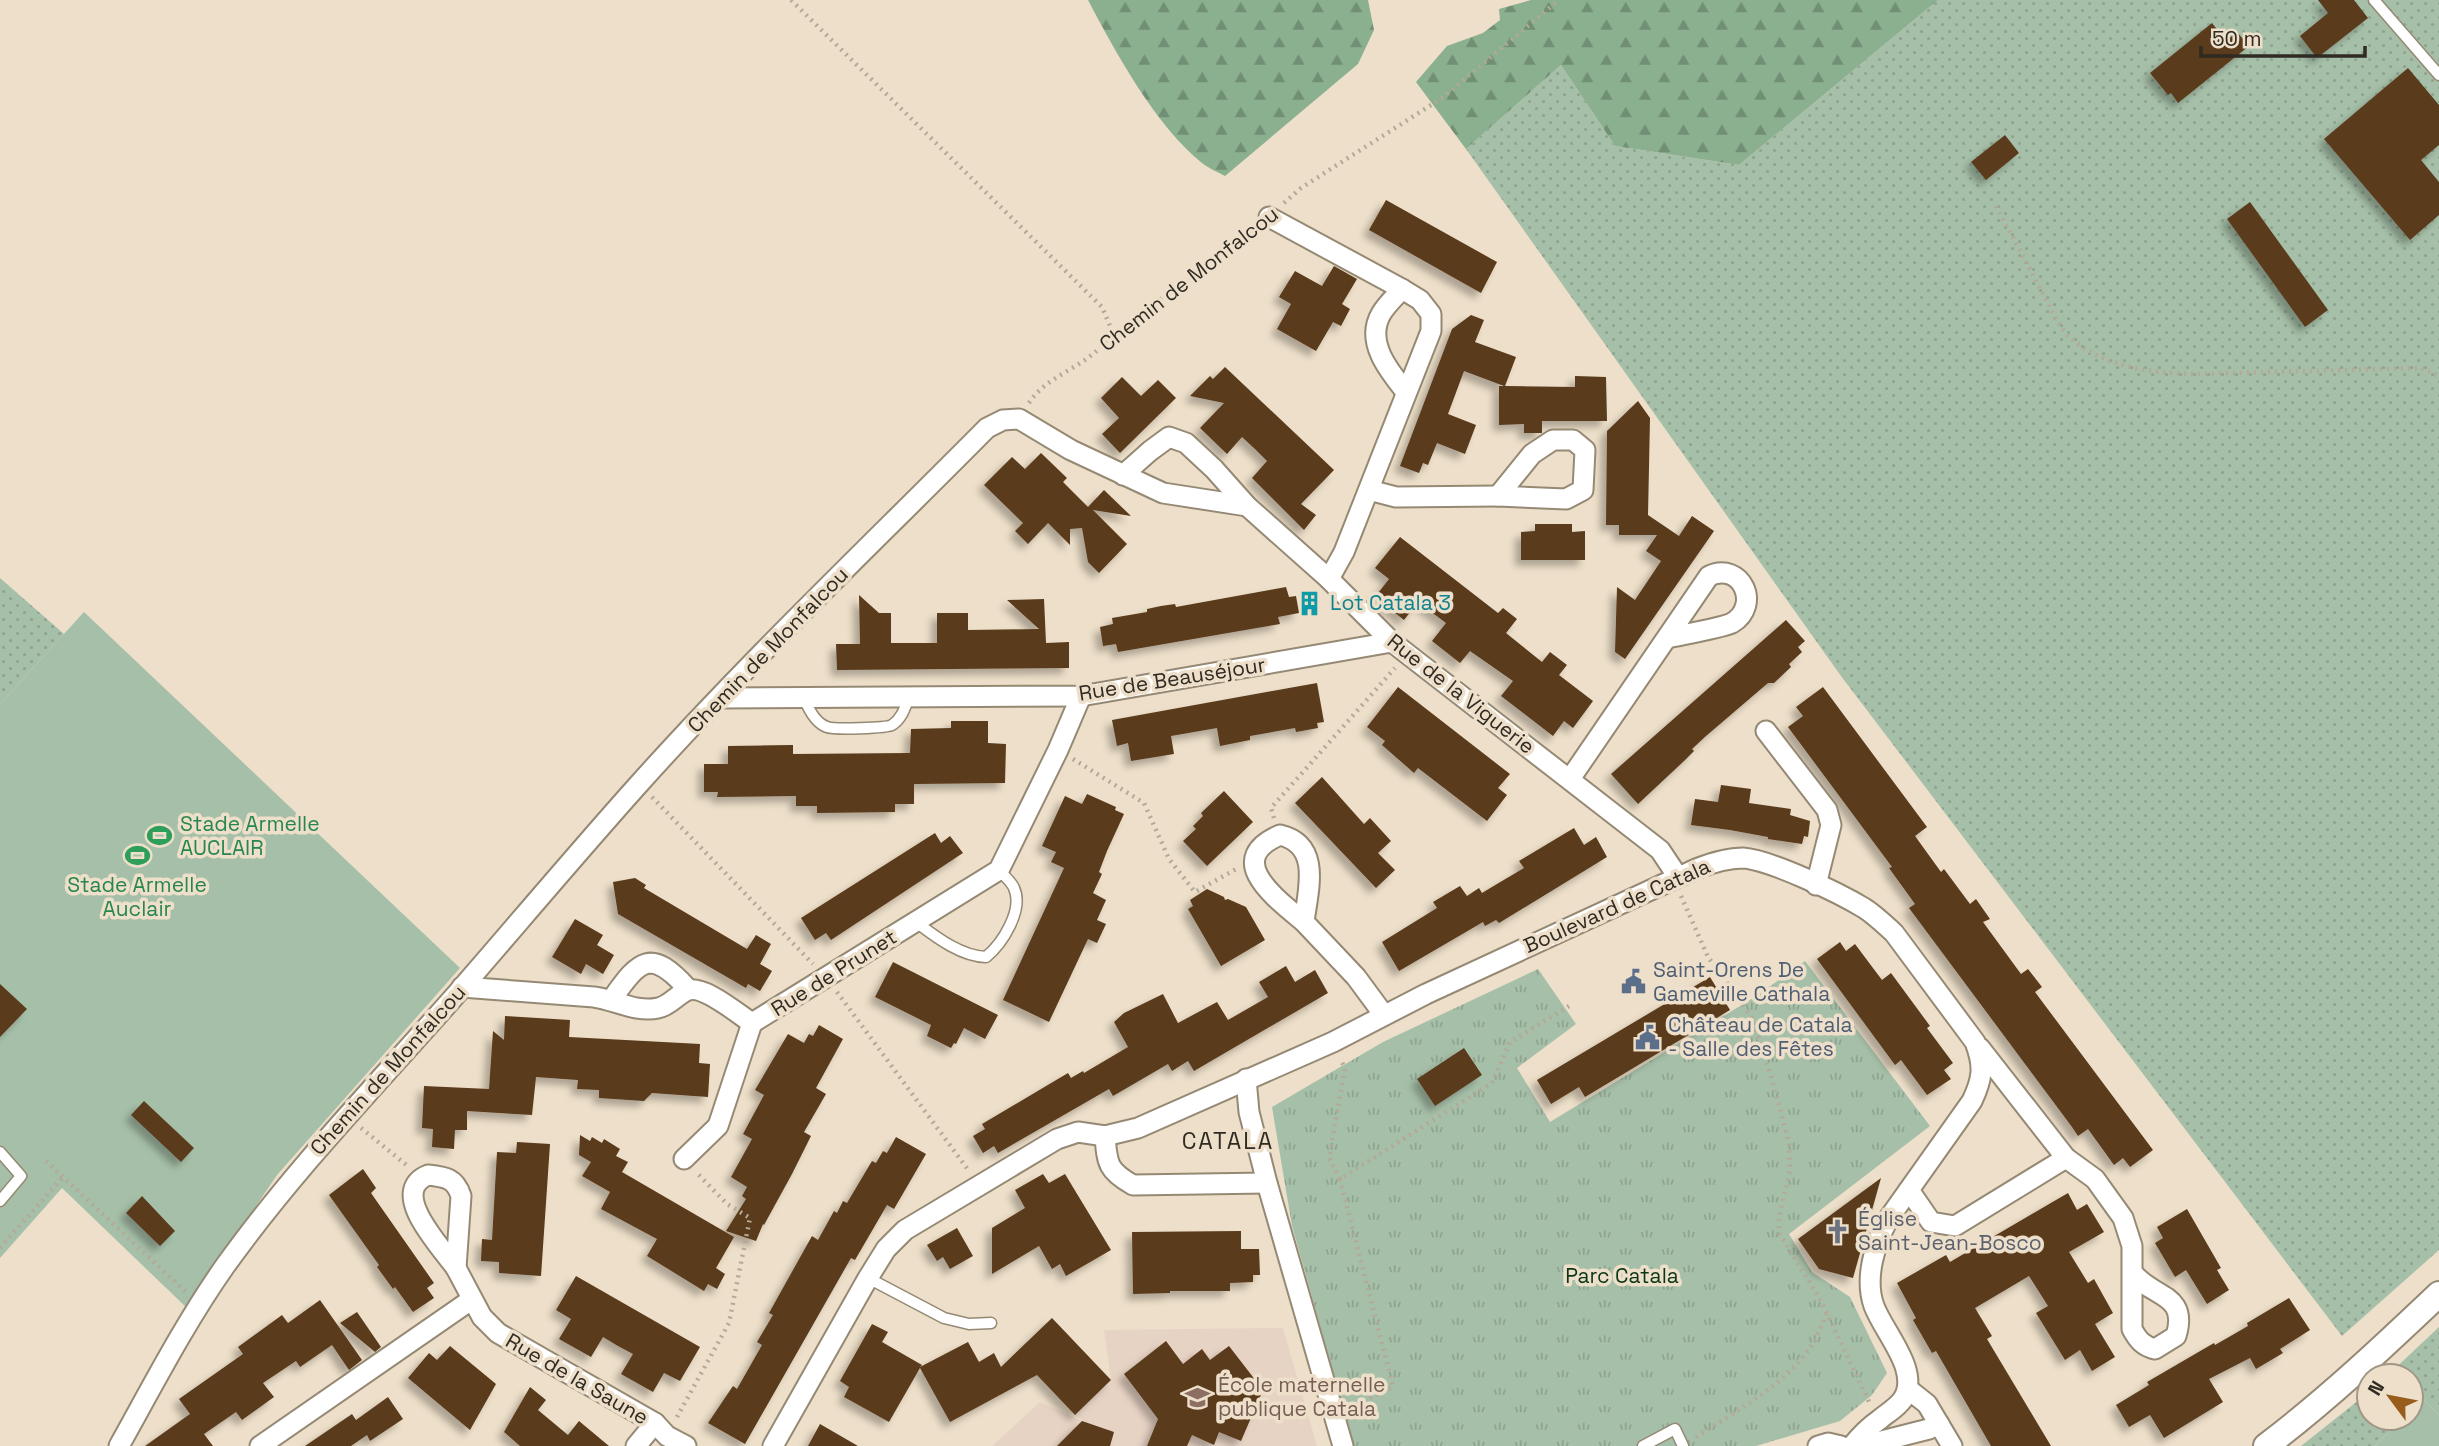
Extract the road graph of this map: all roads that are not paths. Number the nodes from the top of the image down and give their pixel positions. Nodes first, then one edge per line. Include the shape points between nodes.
1 (2374, 0) edge
2 (2439, 75) edge
3 (1269, 217) road end
4 (1402, 289) junction
5 (1406, 392) junction
6 (1123, 475) junction
7 (1369, 490) junction
8 (1497, 496) junction
9 (1247, 506) junction
10 (1329, 579) junction
11 (1667, 638) dead end
12 (1400, 648) junction
13 (1081, 696) junction
14 (804, 697) junction
15 (909, 697) junction
16 (720, 698) junction
17 (1766, 731) dead end
18 (1570, 779) junction
19 (999, 870) junction
20 (1678, 877) junction
21 (1816, 885) junction
22 (916, 922) junction
23 (1304, 922) junction
24 (462, 987) junction
25 (688, 989) junction
26 (612, 999) junction
27 (1384, 1016) junction
28 (752, 1023) junction
29 (1975, 1042) junction
30 (1246, 1079) junction
31 (1105, 1136) junction
32 (0, 1152) edge
33 (2066, 1158) junction
34 (684, 1159) road end
35 (1267, 1183) junction
36 (1909, 1190) junction
37 (0, 1201) edge
38 (456, 1268) junction
39 (2133, 1273) dead end
40 (868, 1278) junction
41 (2439, 1294) edge
42 (471, 1300) junction
43 (991, 1322) dead end
44 (1908, 1390) junction
45 (1939, 1424) junction
46 (661, 1429) junction
47 (119, 1446) edge
48 (260, 1446) edge
49 (636, 1446) edge
50 (686, 1446) edge
51 (772, 1446) edge
52 (1343, 1446) edge
53 (1643, 1446) edge
54 (1683, 1446) edge
55 (1818, 1446) edge
56 (1842, 1446) edge
57 (1852, 1446) edge
58 (1862, 1446) edge
59 (1952, 1446) edge
60 (2266, 1446) edge

1 - 2 lane
3 - 4 street
4 - 5 street via 1380,315 1374,337 1388,371
4 - 5 street via 1431,314 1431,331
5 - 7 street
6 - 9 street via 1163,492
6 - 9 street, Rue de la Viguerie via 1169,437 1186,443
6 - 16 street, Chemin de Monfalcou via 1019,419 1003,419 987,428
7 - 8 street via 1396,497
7 - 10 street
8 - 8 street via 1566,499 1583,490 1585,450 1573,440 1553,440 1532,454
9 - 10 street, Rue de la Viguerie
10 - 12 street, Rue de la Viguerie
11 - 18 street
12 - 13 street, Rue de Beauséjour
12 - 18 street, Rue de la Viguerie
13 - 15 street, Rue de Beauséjour
13 - 19 street
14 - 15 street, Rue de Beauséjour
14 - 15 lane via 808,709 828,728 891,726
14 - 16 street, Rue de Beauséjour
16 - 24 street, Chemin de Monfalcou via 639,783
17 - 21 street via 1827,810 1831,825
18 - 20 street, Rue de la Viguerie via 1660,850
19 - 22 street, Rue de Prunet
19 - 22 lane, Rue de Prunet via 1017,899 997,948 986,957 971,957
20 - 21 street, Boulevard de Catala via 1714,862 1746,858
20 - 27 street, Boulevard de Catala
21 - 29 street, Boulevard de Catala via 1864,908 1894,933
22 - 28 street, Rue de Prunet
23 - 23 street via 1309,860 1302,846 1280,835 1259,848 1255,872
23 - 27 street via 1356,977
24 - 26 street
24 - 47 street, Chemin de Monfalcou via 281,1193 175,1343
25 - 26 street via 656,1009 629,1007
25 - 26 street, Rue de Prunet via 667,969 645,963 629,975
25 - 28 street, Rue de Prunet via 710,995
27 - 30 street, Boulevard de Catala
28 - 34 street, Rue de Prunet via 719,1126
29 - 33 street
29 - 36 street, Boulevard de Catala via 1981,1059 1979,1086
30 - 31 street, Boulevard de Catala via 1138,1128
30 - 35 street via 1249,1112
31 - 35 street via 1107,1162 1133,1185
31 - 40 street, Boulevard de Catala via 1078,1132 1046,1145 905,1230
32 - 37 lane via 21,1176
33 - 36 street via 1955,1226 1931,1223
33 - 39 street via 2095,1179 2123,1218 2132,1246
35 - 52 street
36 - 44 street, Boulevard de Catala via 1880,1235 1871,1292 1906,1369
38 - 38 street, Rue de la Saune via 413,1204 415,1186 428,1175 448,1177 461,1195
38 - 42 street, Rue de la Saune
40 - 43 lane via 944,1318 969,1324
40 - 51 street, Boulevard de Catala
41 - 60 street via 2309,1414
42 - 46 street, Rue de la Saune via 498,1333
42 - 48 street
44 - 45 street via 1927,1404
44 - 57 street via 1897,1407
45 - 58 street
45 - 59 street
46 - 49 street
46 - 50 street, Rue de la Saune
53 - 54 lane via 1675,1429
55 - 56 street

